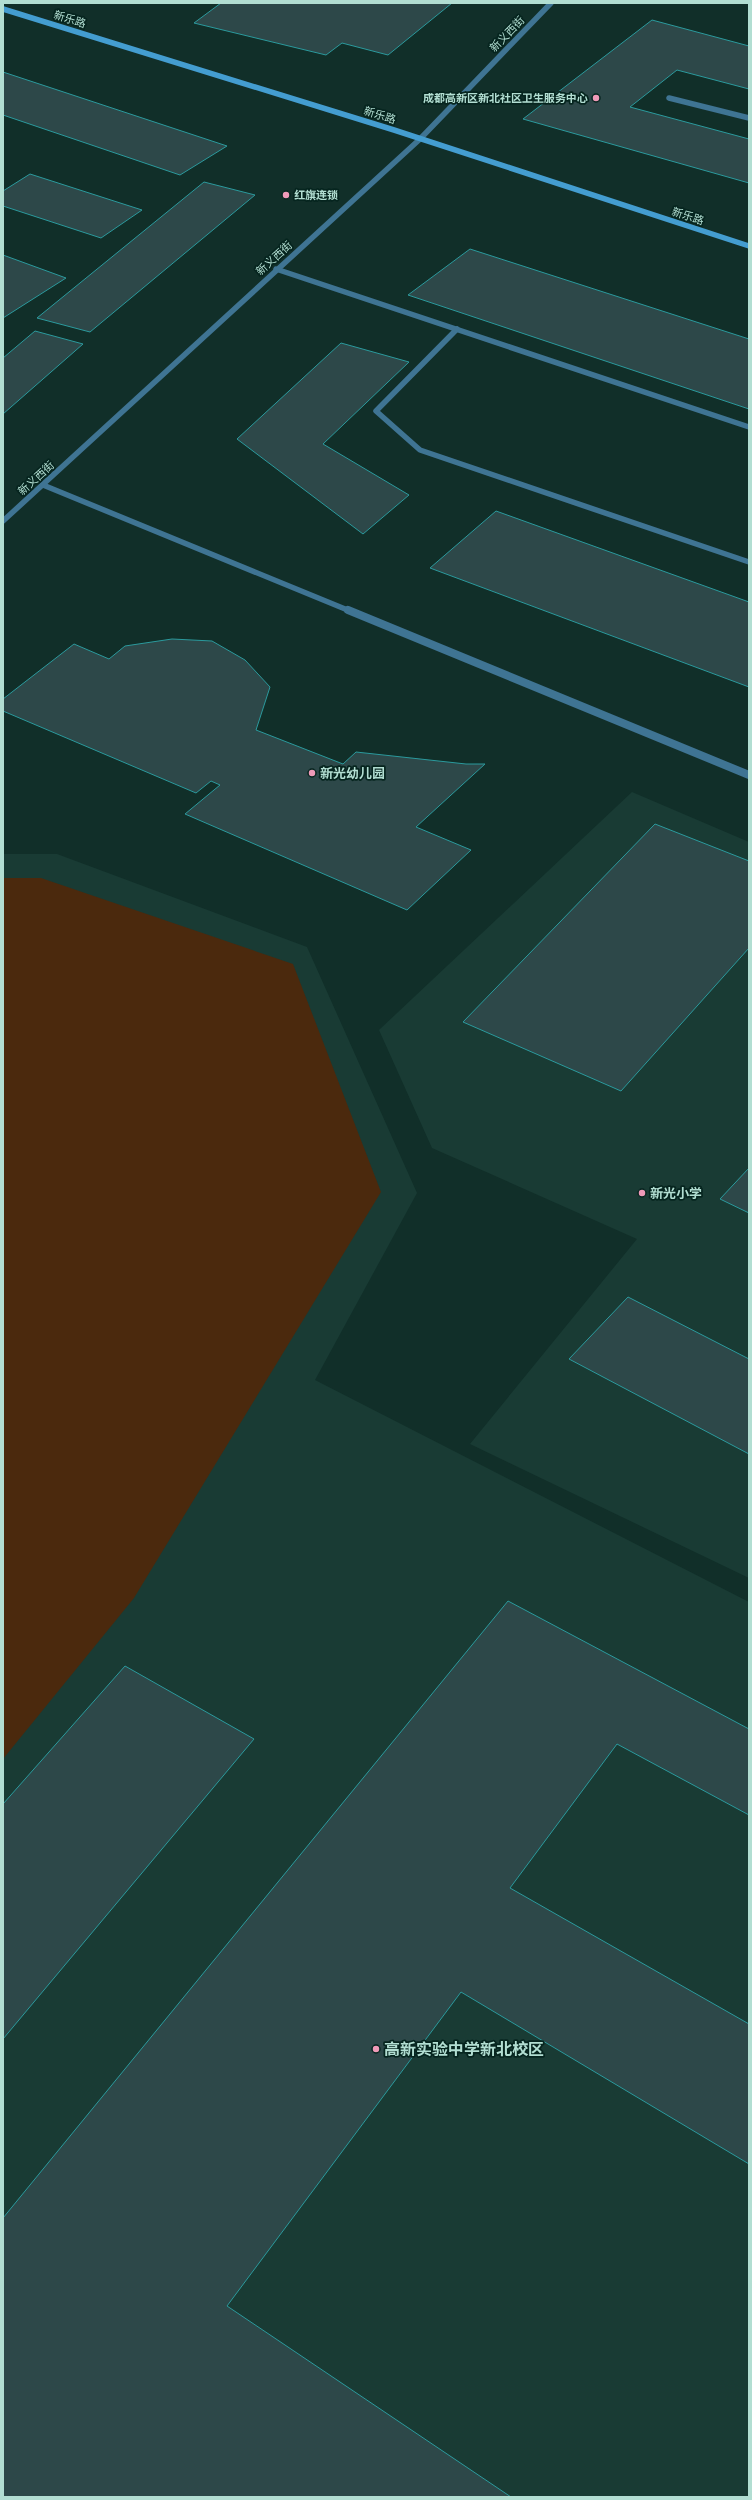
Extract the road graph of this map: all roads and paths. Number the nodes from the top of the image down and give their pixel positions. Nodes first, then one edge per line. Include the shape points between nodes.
1 (551, 3) edge
2 (3, 9) edge
3 (669, 98) dead end
4 (749, 118) edge
5 (420, 139) junction
6 (749, 246) edge
7 (276, 268) junction
8 (457, 329) junction
9 (749, 427) edge
10 (43, 485) junction
11 (3, 520) edge
12 (749, 562) edge
13 (749, 775) edge

1 - 5 street, 新义西街
2 - 5 street, 新乐路
3 - 4 street
5 - 6 street, 新乐路
5 - 7 street, 新义西街
7 - 8 street
7 - 10 street, 新义西街
8 - 9 street
8 - 12 street via 376,411 420,450
10 - 11 street, 新义西街
10 - 13 street

